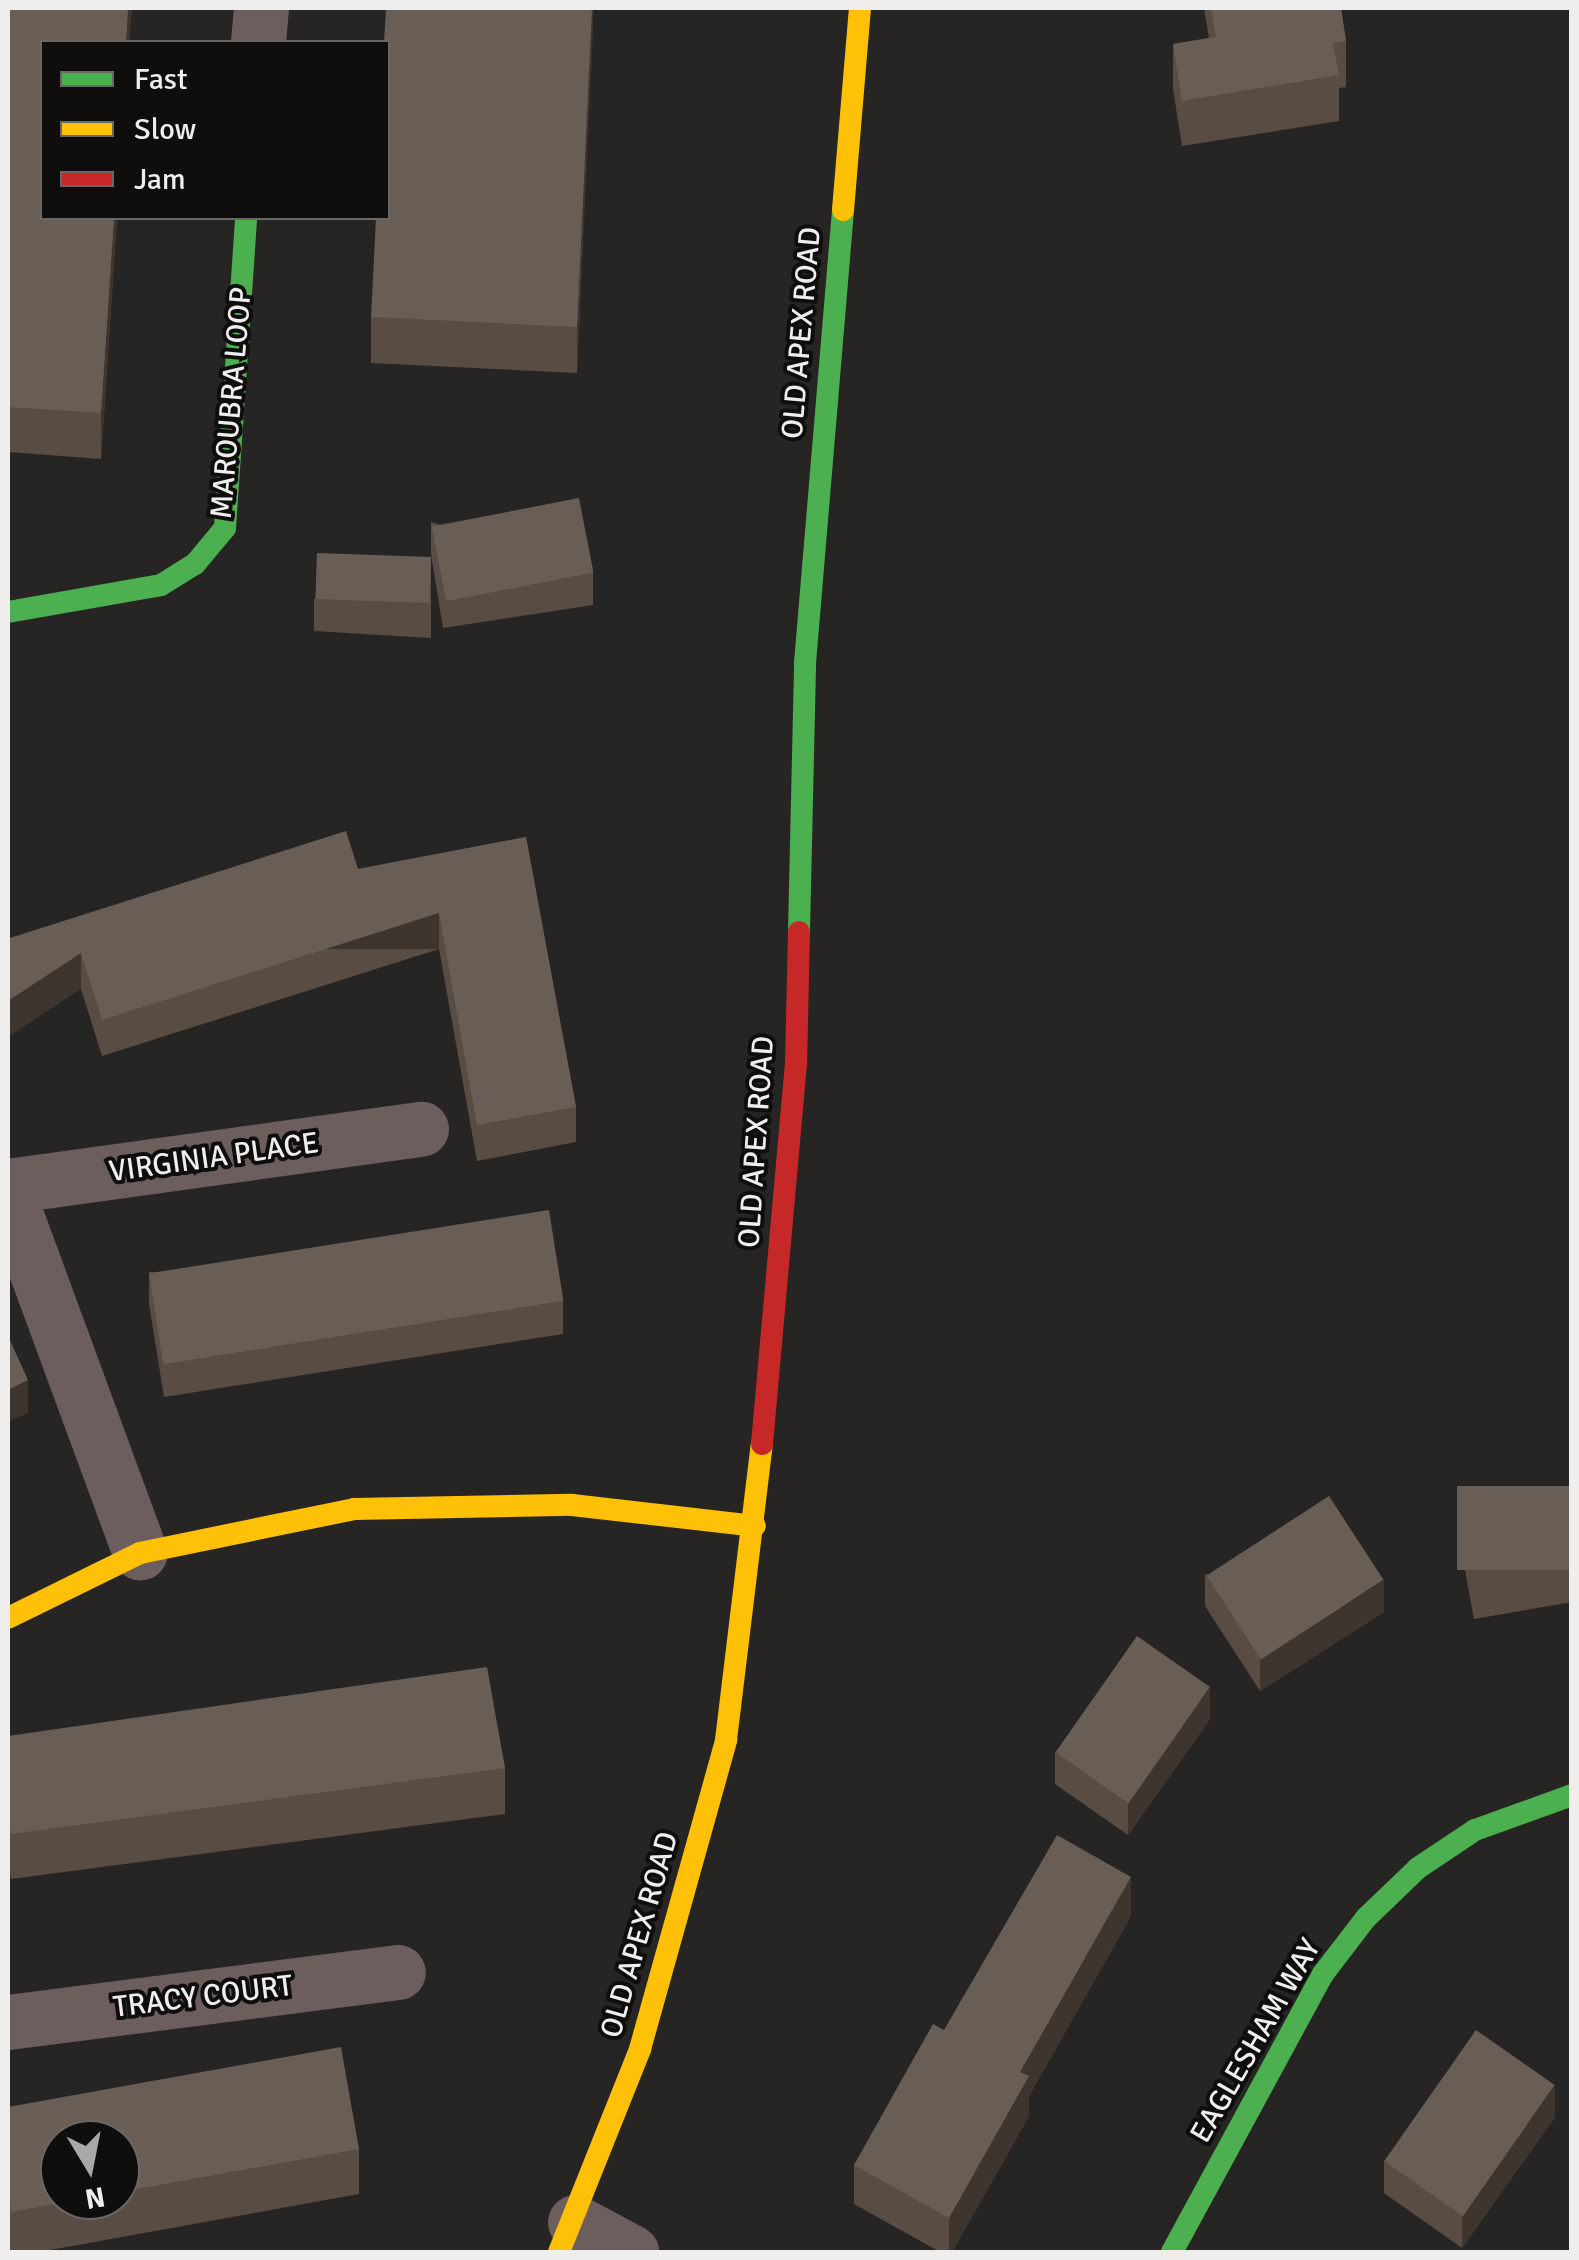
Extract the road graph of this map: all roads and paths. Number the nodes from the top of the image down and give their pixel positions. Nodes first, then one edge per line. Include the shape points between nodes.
1 (261, 8) edge
2 (860, 8) edge
3 (258, 40) edge
4 (246, 220) edge
5 (8, 612) edge
6 (421, 1129) dead end
7 (8, 1186) edge
8 (8, 1194) edge
9 (755, 1526) junction
10 (140, 1553) junction
11 (8, 1618) edge
12 (1572, 1795) edge
13 (398, 1972) dead end
14 (8, 2022) edge
15 (567, 2237) edge
16 (631, 2252) edge
17 (1172, 2252) edge

1 - 3 street
2 - 9 main road, OLD APEX ROAD via 805,663 796,1064
4 - 5 main road, MAROUBRA LOOP via 225,528 195,564 161,585
6 - 7 street, VIRGINIA PLACE
8 - 10 street
9 - 10 main road via 572,1505 456,1502 354,1509
9 - 15 main road, OLD APEX ROAD via 726,1740 640,2049
10 - 11 main road
12 - 17 main road, EAGLESHAM WAY via 1475,1830 1418,1868 1366,1918 1323,1974
13 - 14 street, TRACY COURT
15 - 16 street

